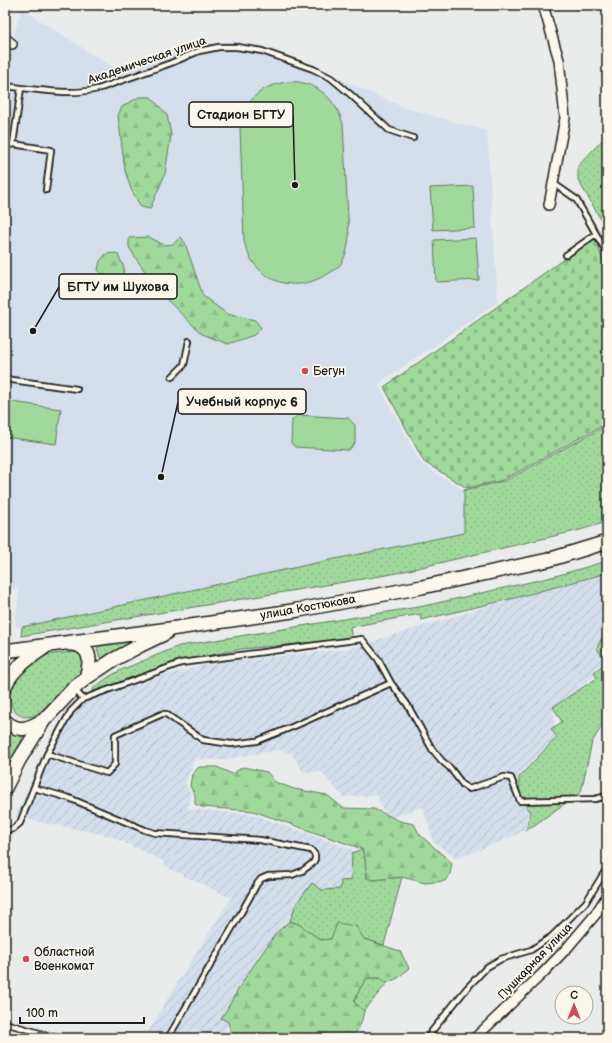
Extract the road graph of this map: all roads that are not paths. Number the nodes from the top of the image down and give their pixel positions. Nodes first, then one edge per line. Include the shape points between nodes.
1 (543, 5) edge
2 (5, 86) edge
3 (21, 88) junction
4 (413, 138) dead end
5 (13, 144) junction
6 (5, 146) edge
7 (553, 183) junction
8 (46, 190) dead end
9 (549, 205) dead end
10 (596, 234) junction
11 (607, 253) edge
12 (566, 255) dead end
13 (189, 341) dead end
14 (172, 377) dead end
15 (5, 379) edge
16 (77, 389) dead end
17 (607, 542) edge
18 (177, 628) junction
19 (66, 643) junction
20 (48, 645) junction
21 (5, 651) edge
22 (86, 678) junction
23 (391, 683) junction
24 (5, 686) edge
25 (73, 689) junction
26 (83, 699) junction
27 (44, 720) junction
28 (5, 721) edge
29 (47, 754) junction
30 (5, 788) edge
31 (34, 788) junction
32 (607, 796) edge
33 (5, 831) edge
34 (607, 868) edge
35 (607, 896) edge
36 (5, 1023) edge
37 (57, 1038) edge
38 (168, 1038) edge
39 (427, 1038) edge
40 (475, 1038) edge

1 - 7 street via 559,60 565,118
2 - 3 lane, Академическая улица
3 - 4 lane, Академическая улица via 88,92 199,51 237,47 262,51 331,78 389,130
3 - 5 lane
5 - 6 lane
5 - 8 lane via 51,150
7 - 9 street
7 - 10 lane via 576,199
10 - 11 lane
10 - 12 lane
13 - 14 lane via 184,365
15 - 16 lane
17 - 18 main road, улица Костюкова via 548,560 422,587 299,610
18 - 19 main road, улица Костюкова
18 - 22 main road via 113,660
19 - 20 main road, улица Костюкова
19 - 22 main road via 86,650 89,664
20 - 21 main road, улица Костюкова
20 - 24 main road via 19,666
22 - 25 main road
23 - 26 lane via 378,658 362,640 182,663
23 - 29 lane via 257,741 231,744 203,740 166,714 162,714 115,735 115,764 107,773
23 - 32 lane via 407,704 432,749 469,789 504,777 511,778 520,801 595,799
25 - 26 lane
25 - 27 main road
26 - 29 lane via 71,711
27 - 28 main road via 23,729 12,727
27 - 30 main road
29 - 31 lane
31 - 33 lane via 20,823
31 - 38 lane via 69,798 155,833 260,840 310,850 315,855 313,863 297,873 261,879
34 - 39 lane via 586,902 552,936 531,950 501,959 487,967
35 - 40 street, Пушкарная улица via 595,915 567,948
36 - 37 lane

